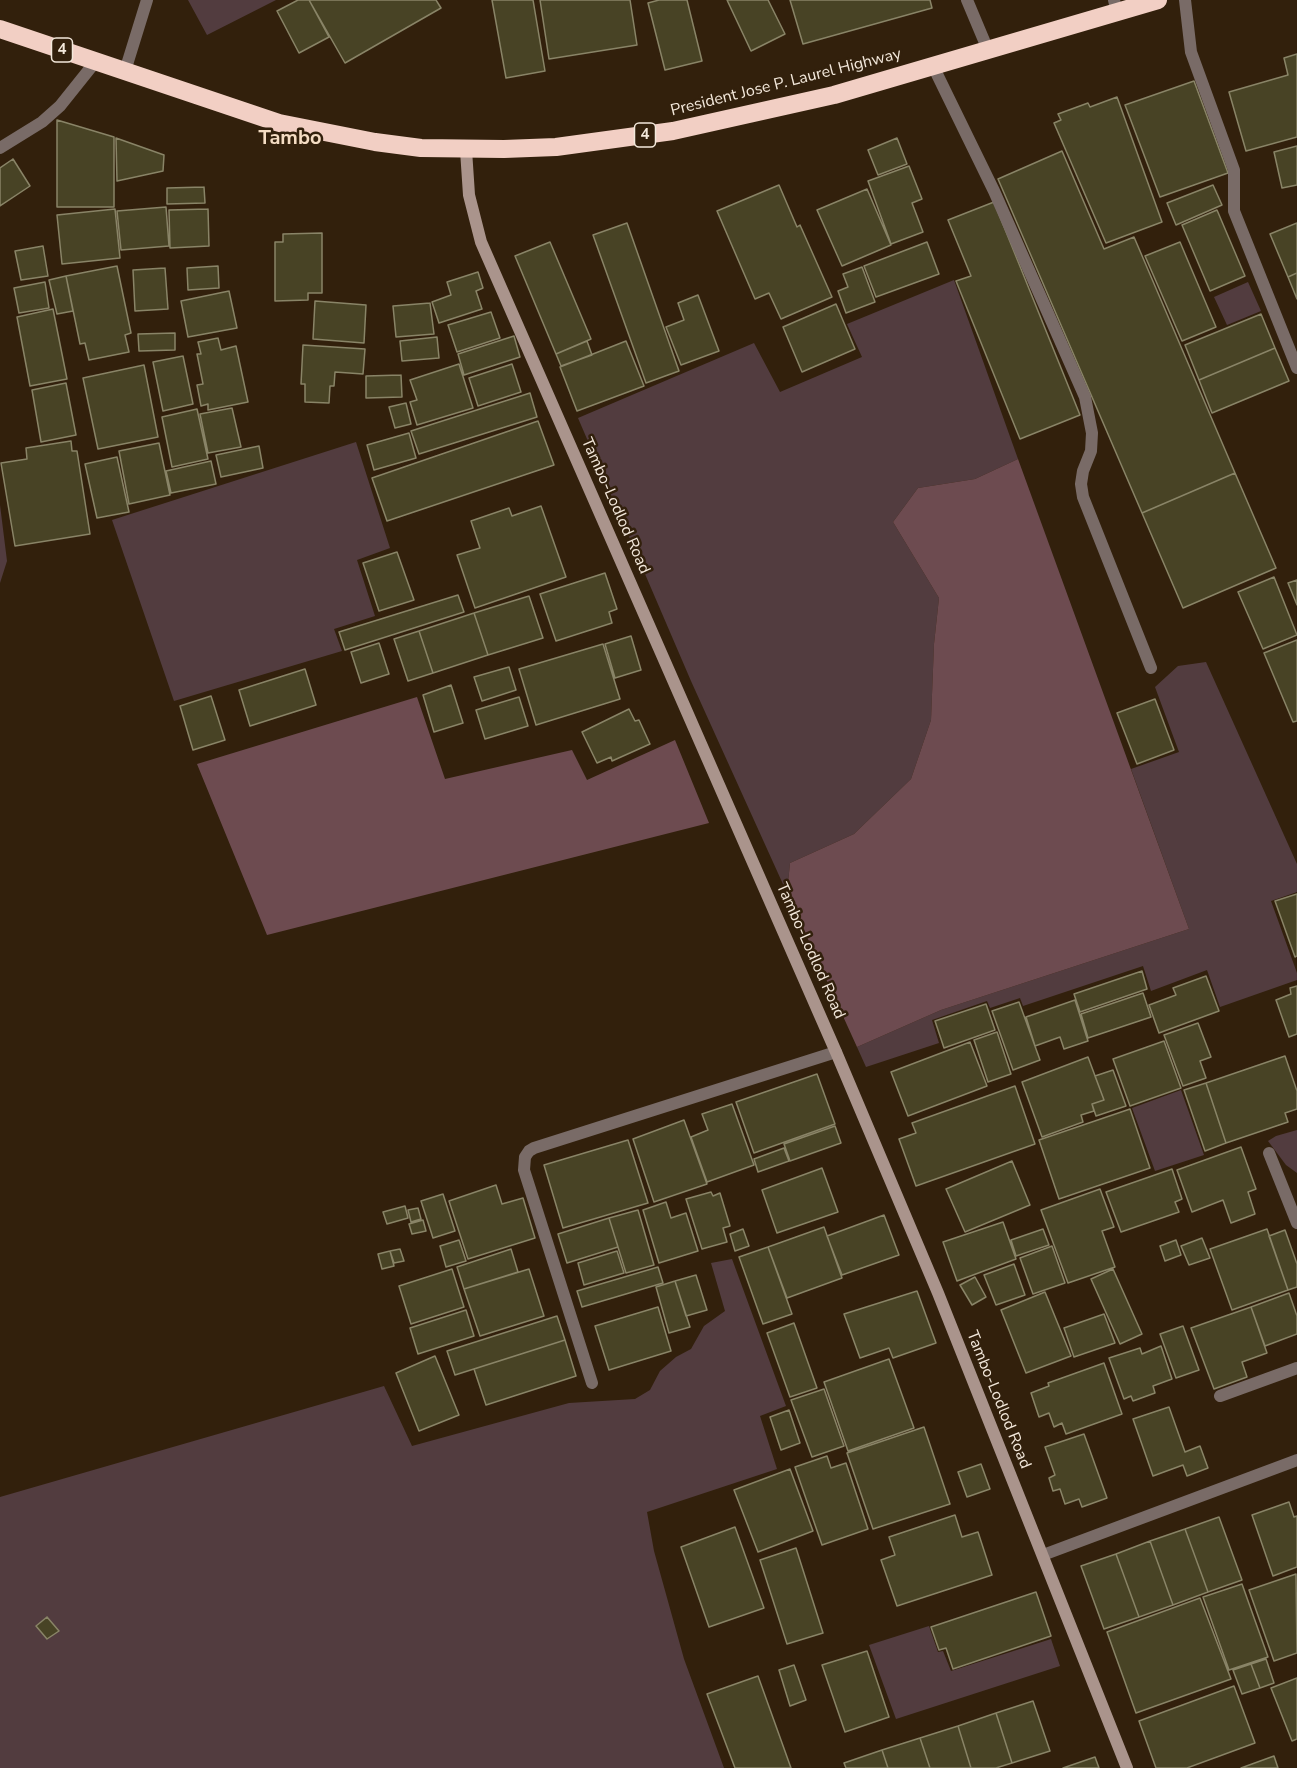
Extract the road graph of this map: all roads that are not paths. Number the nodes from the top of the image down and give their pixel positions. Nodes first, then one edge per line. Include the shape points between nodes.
1 (147, 0) edge
2 (968, 0) edge
3 (1158, 0) edge
4 (1185, 0) edge
5 (1116, 6) edge
6 (0, 28) edge
7 (988, 50) junction
8 (96, 61) junction
9 (933, 66) junction
10 (125, 71) junction
11 (0, 148) edge
12 (466, 150) junction
13 (1297, 368) edge
14 (1151, 668) dead end
15 (836, 1052) junction
16 (1269, 1153) dead end
17 (1297, 1223) edge
18 (1297, 1368) edge
19 (591, 1383) dead end
20 (1220, 1396) dead end
21 (1297, 1460) edge
22 (1043, 1555) junction
23 (1127, 1768) edge

1 - 10 street
2 - 7 street
3 - 5 highway, President Jose P. Laurel Highway / 4
4 - 13 street via 1191,52 1234,170 1234,211
5 - 7 highway, President Jose P. Laurel Highway / 4
6 - 8 highway, President Jose P. Laurel Highway / 4
7 - 9 highway, President Jose P. Laurel Highway / 4
8 - 10 highway, President Jose P. Laurel Highway / 4
8 - 11 street via 60,106
9 - 12 highway, President Jose P. Laurel Highway / 4 via 834,95 673,131 556,147
9 - 14 street via 994,191 1085,397 1092,433 1081,484 1083,497
10 - 12 highway, President Jose P. Laurel Highway / 4 via 279,123 375,142
12 - 15 street, Tambo-Lodlod Road via 469,195 481,242
15 - 19 street via 529,1151 524,1170
15 - 22 street, Tambo-Lodlod Road
16 - 17 street
18 - 20 street
21 - 22 street
22 - 23 street, Tambo-Lodlod Road

